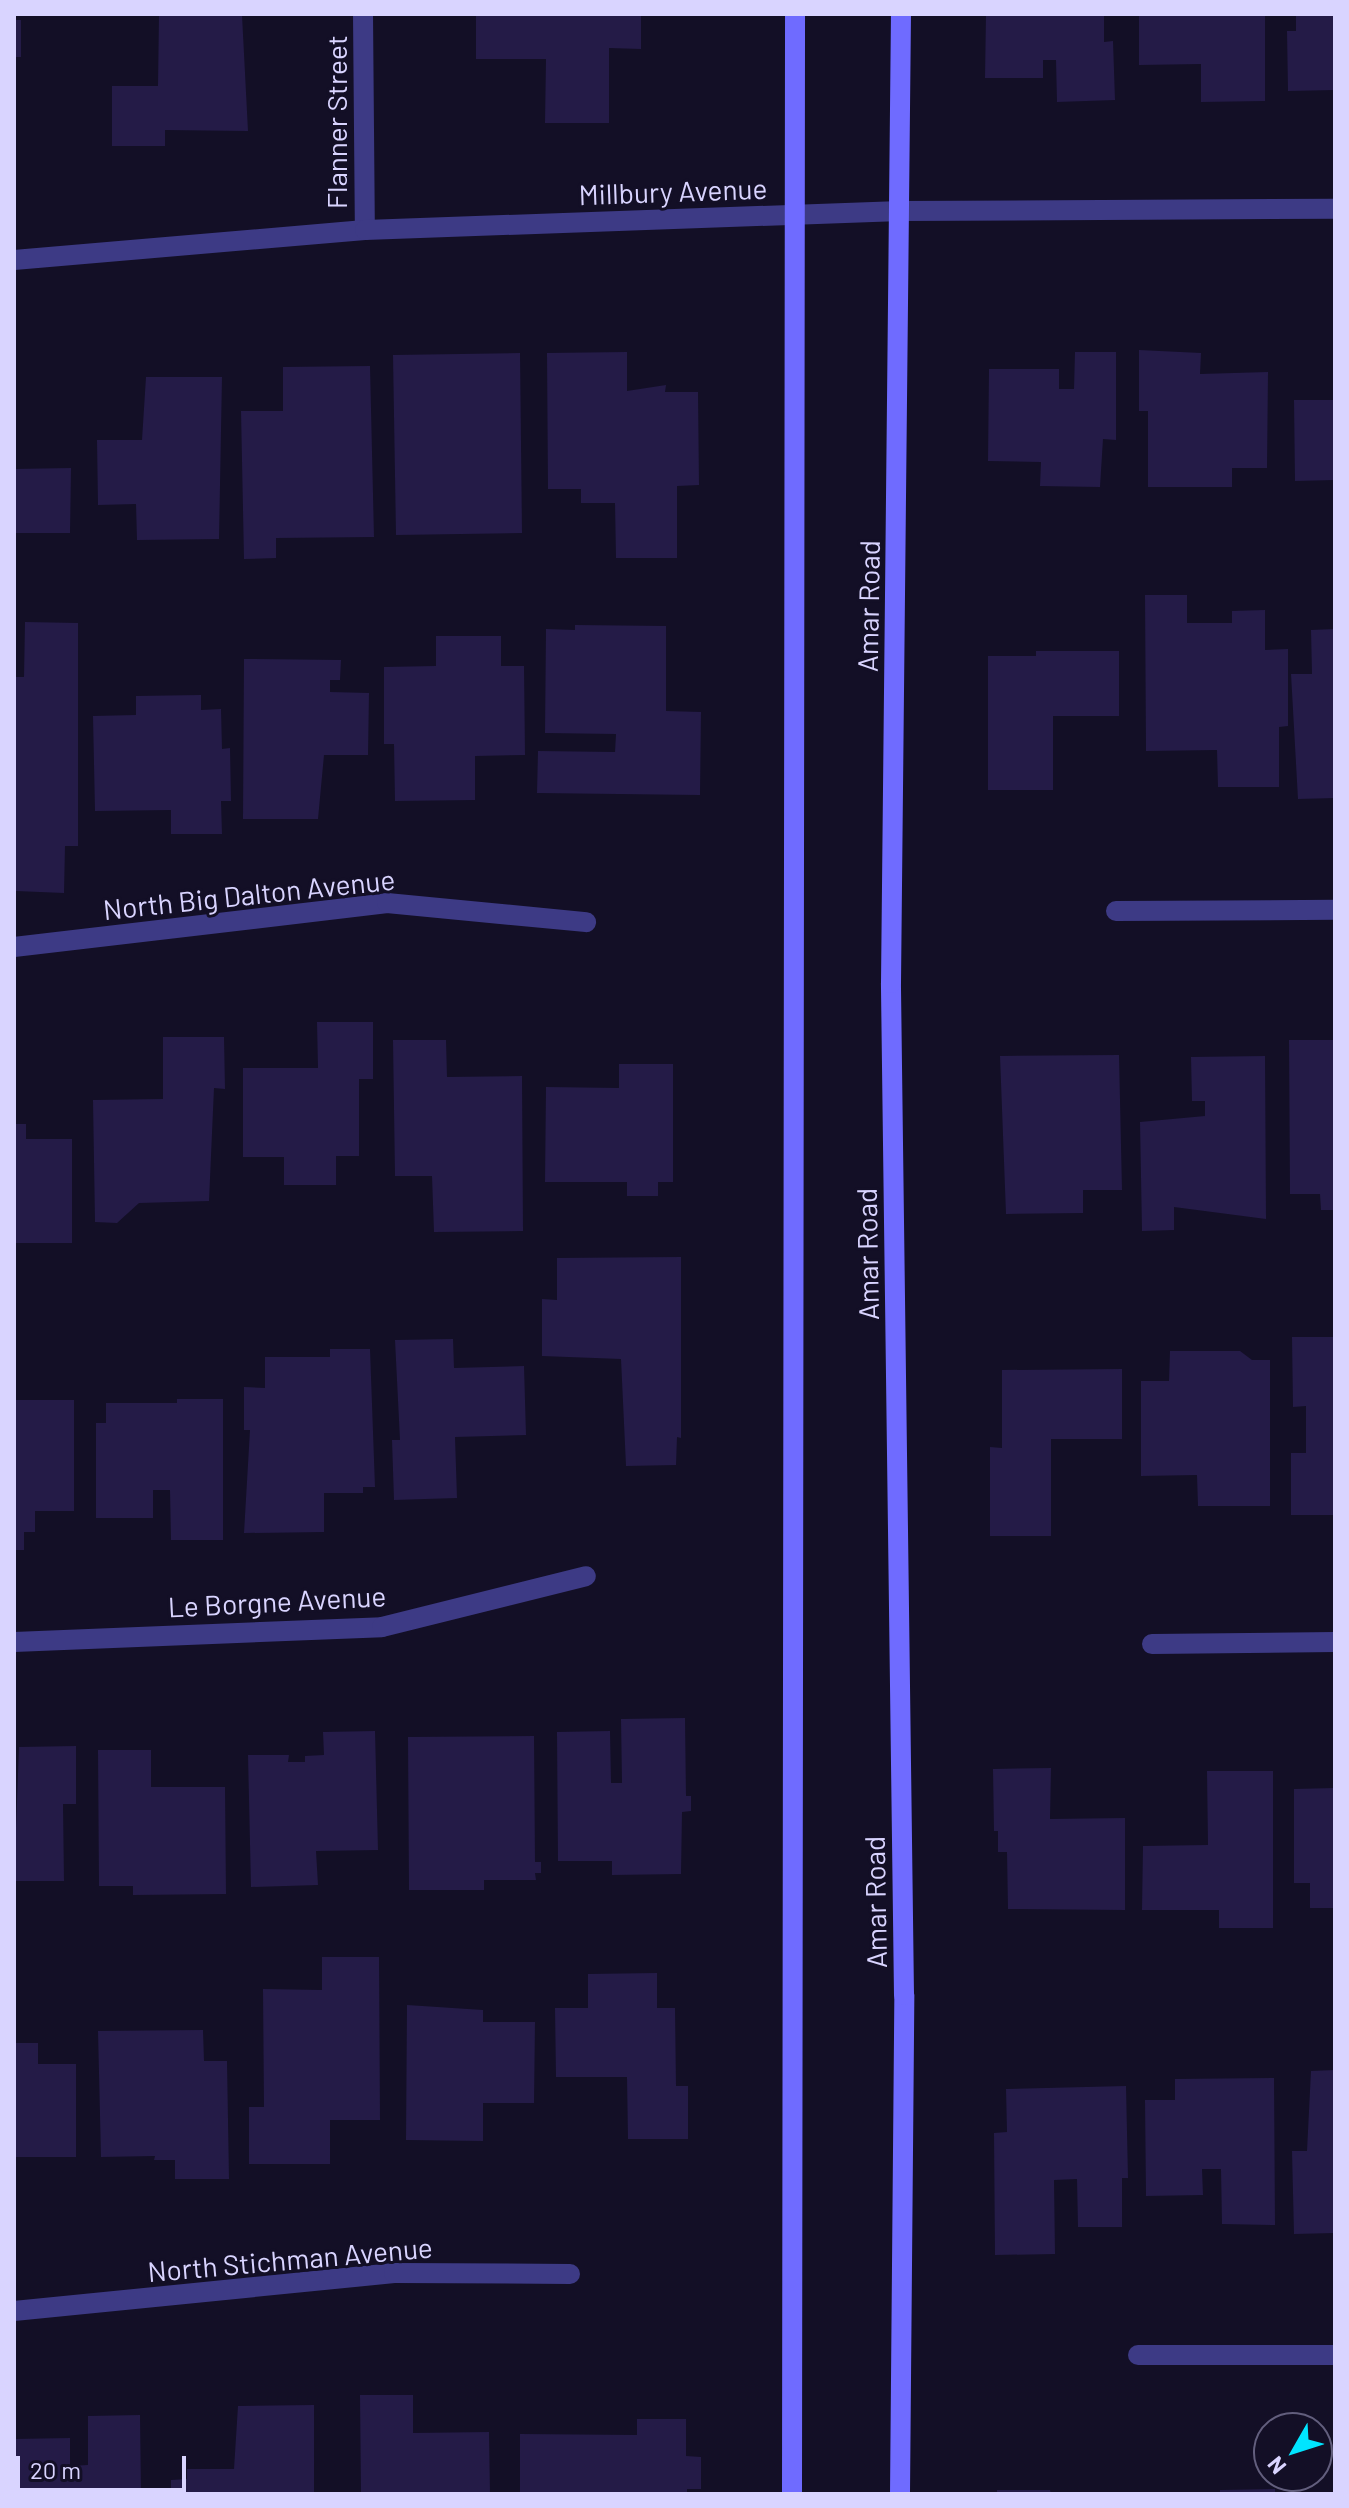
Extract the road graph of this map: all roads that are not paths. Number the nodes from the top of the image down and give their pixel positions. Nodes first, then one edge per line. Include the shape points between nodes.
1 (363, 14) edge
2 (795, 14) edge
3 (901, 14) edge
4 (1335, 209) edge
5 (901, 211) junction
6 (797, 215) junction
7 (365, 230) junction
8 (14, 260) edge
9 (1335, 910) edge
10 (1116, 911) dead end
11 (586, 922) dead end
12 (14, 947) edge
13 (586, 1576) dead end
14 (14, 1642) edge
15 (1335, 1642) edge
16 (1152, 1644) dead end
17 (570, 2274) dead end
18 (14, 2311) edge
19 (1138, 2355) dead end
20 (1335, 2355) edge
21 (792, 2494) edge
22 (900, 2494) edge

1 - 7 street, Flanner Street
2 - 6 main road
3 - 5 main road, Amar Road
4 - 5 street, Millbury Avenue
5 - 6 street, Millbury Avenue
5 - 22 main road, Amar Road via 891,983 904,1995
6 - 7 street, Millbury Avenue
6 - 21 main road
7 - 8 street, Millbury Avenue
9 - 10 street
11 - 12 street, North Big Dalton Avenue via 387,903
13 - 14 street, Le Borgne Avenue via 382,1627
15 - 16 street
17 - 18 street, North Stichman Avenue via 394,2273
19 - 20 street

